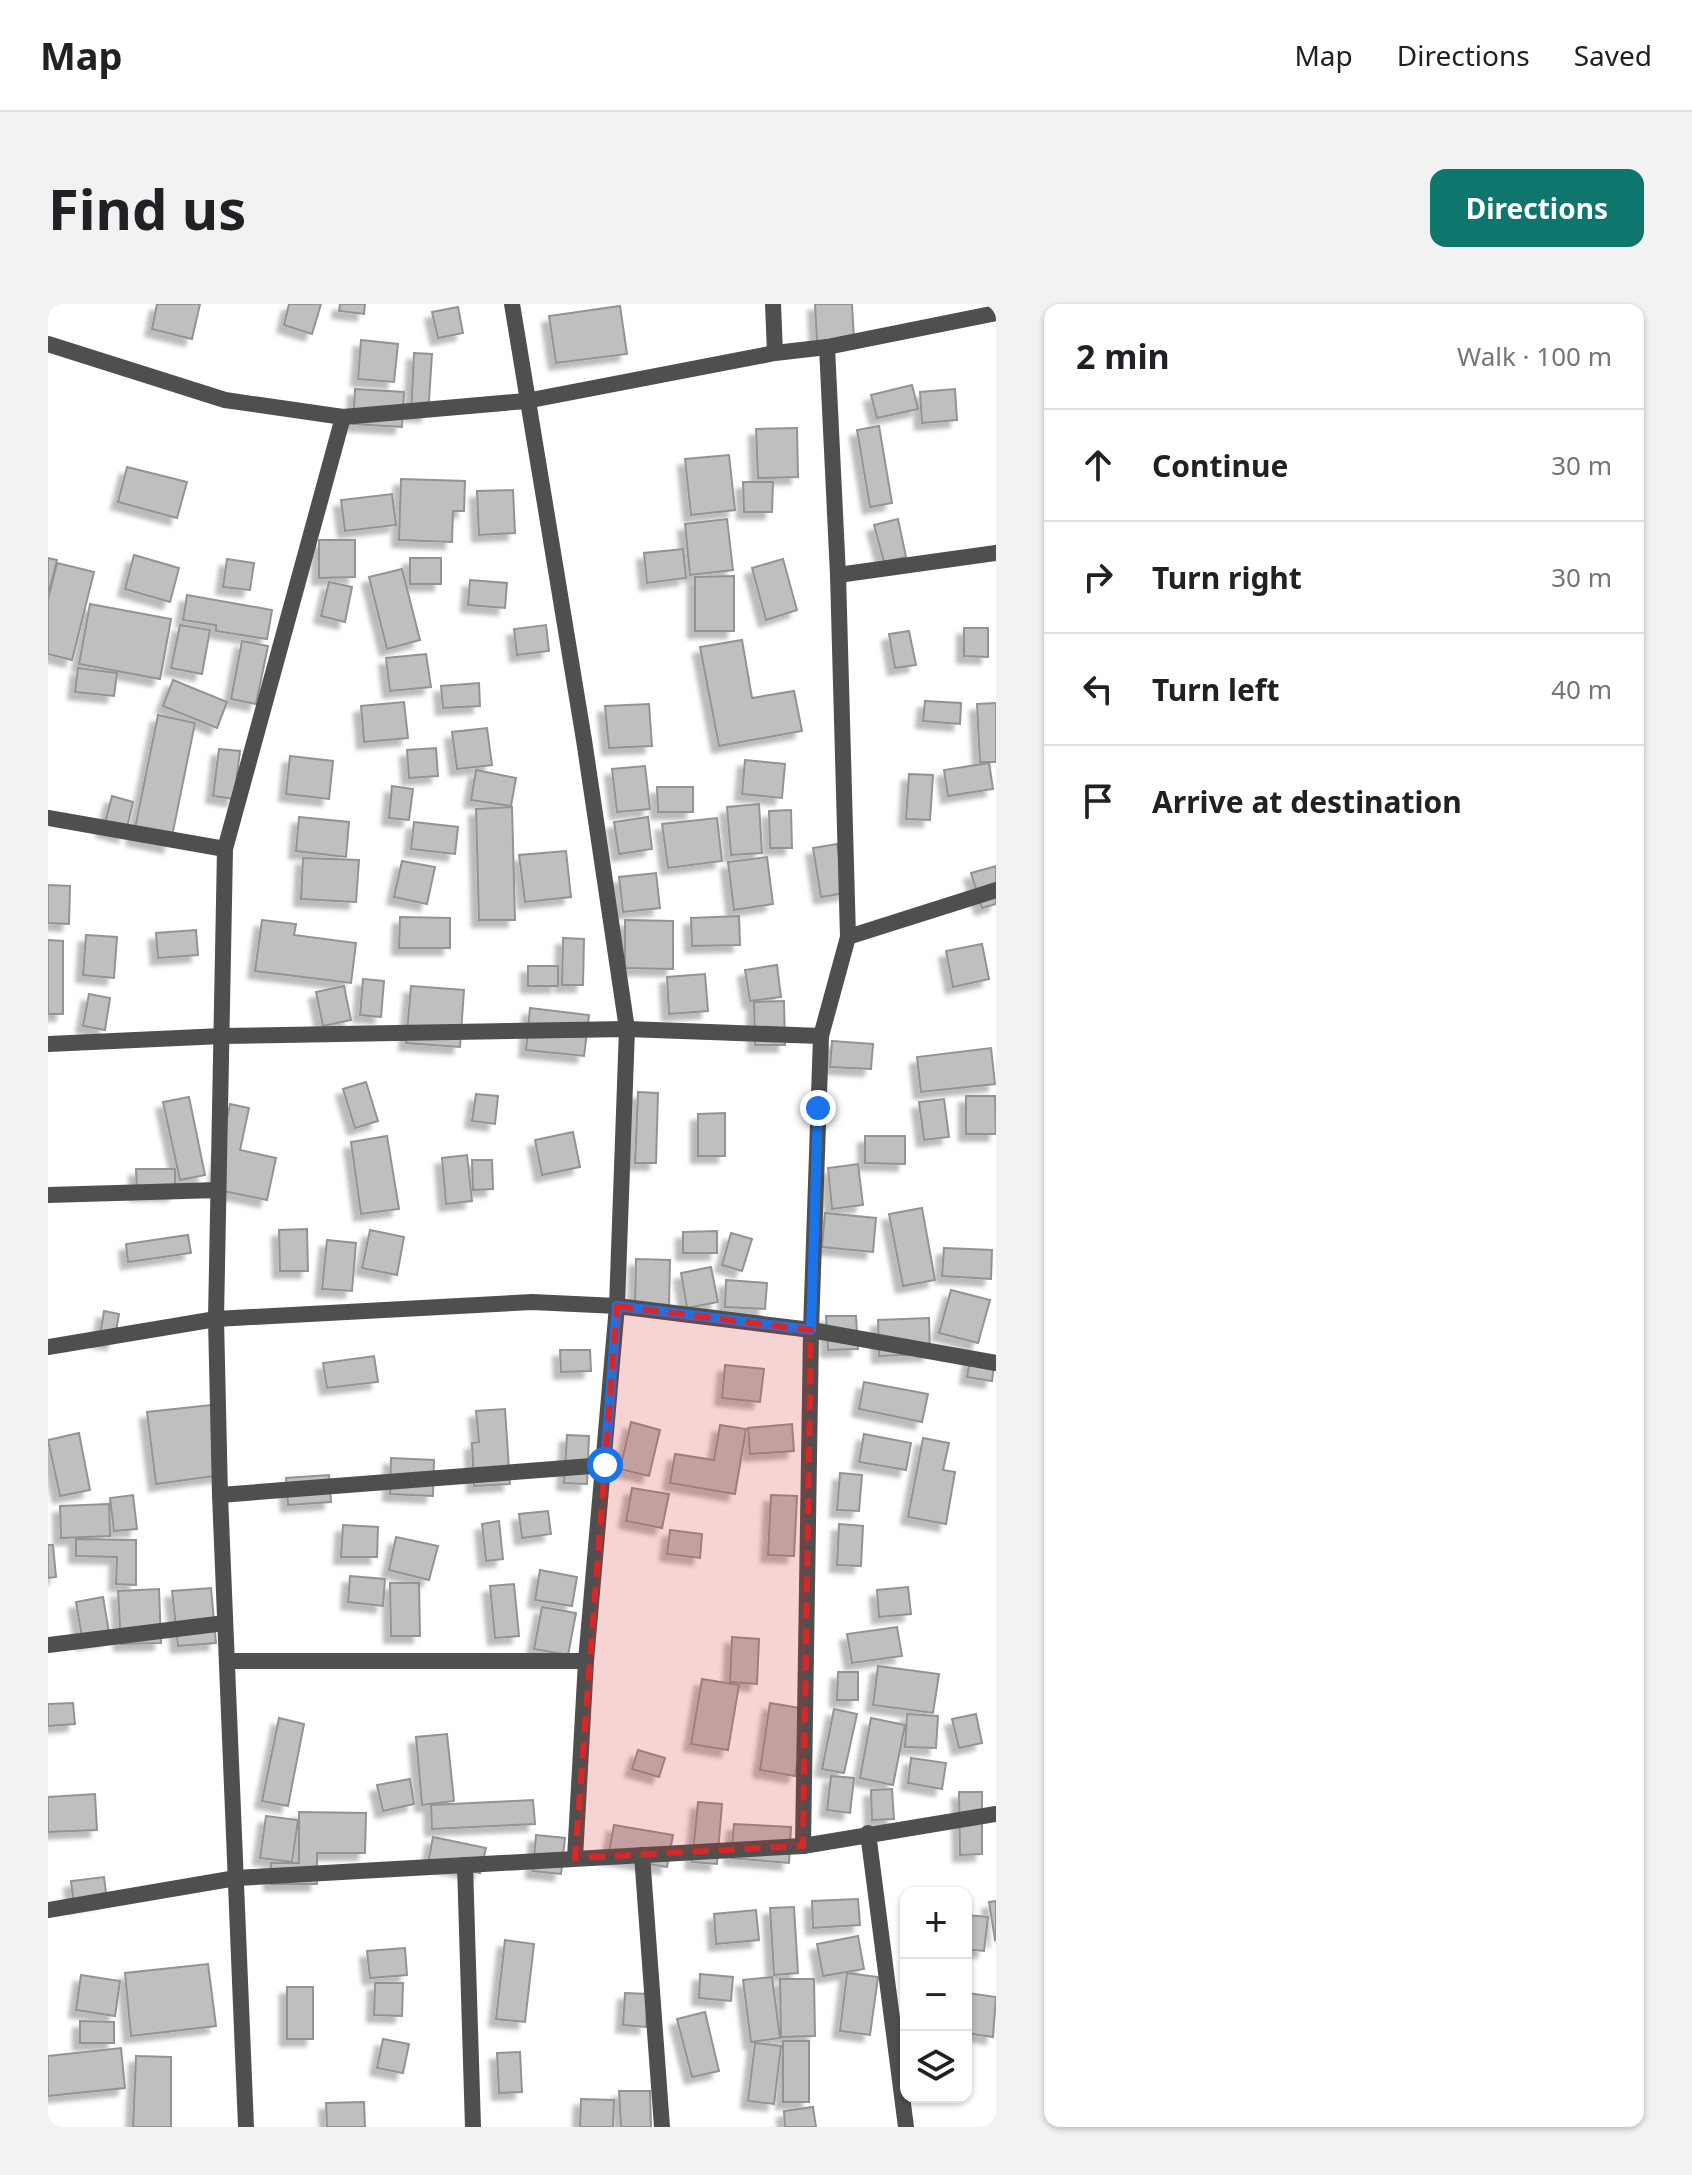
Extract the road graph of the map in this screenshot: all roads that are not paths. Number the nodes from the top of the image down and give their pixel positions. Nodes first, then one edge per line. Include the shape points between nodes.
1 (512, 304) edge
2 (773, 304) edge
3 (996, 313) edge
4 (48, 344) edge
5 (827, 347) junction
6 (775, 353) junction
7 (526, 401) junction
8 (343, 417) junction
9 (996, 553) edge
10 (838, 575) junction
11 (48, 818) edge
12 (225, 849) junction
13 (996, 890) edge
14 (848, 937) junction
15 (627, 1029) junction
16 (222, 1036) junction
17 (821, 1036) junction
18 (48, 1044) edge
19 (218, 1190) junction
20 (48, 1195) edge
21 (617, 1306) junction
22 (216, 1319) junction
23 (811, 1330) junction
24 (48, 1347) edge
25 (996, 1363) edge
26 (605, 1465) junction
27 (220, 1495) junction
28 (225, 1623) junction
29 (48, 1645) edge
30 (227, 1661) junction
31 (586, 1661) junction
32 (996, 1814) edge
33 (868, 1833) junction
34 (803, 1846) junction
35 (642, 1855) junction
36 (575, 1858) junction
37 (465, 1865) junction
38 (236, 1878) junction
39 (48, 1910) edge
40 (246, 2127) edge
41 (473, 2127) edge
42 (662, 2127) edge
43 (906, 2127) edge

1 - 7 street
2 - 6 street
3 - 5 street
4 - 8 street via 225,400
5 - 6 street
5 - 10 street
6 - 7 street
7 - 8 street
7 - 15 street
8 - 12 street
9 - 10 street
10 - 14 street
11 - 12 street
12 - 16 street
13 - 14 street
14 - 17 street
15 - 16 street
15 - 17 street
15 - 21 street
16 - 18 street
16 - 19 street
17 - 23 street
19 - 20 street
19 - 22 street
21 - 22 street via 532,1302
21 - 23 street
21 - 26 street
22 - 24 street
22 - 27 street
23 - 25 street
23 - 34 street
26 - 27 street
26 - 31 street
27 - 28 street
28 - 29 street
28 - 30 street
30 - 31 street
30 - 38 street
31 - 36 street
32 - 33 street
33 - 34 street
33 - 43 street
34 - 35 street
35 - 36 street
35 - 42 street
36 - 37 street
37 - 38 street
37 - 41 street
38 - 39 street
38 - 40 street

